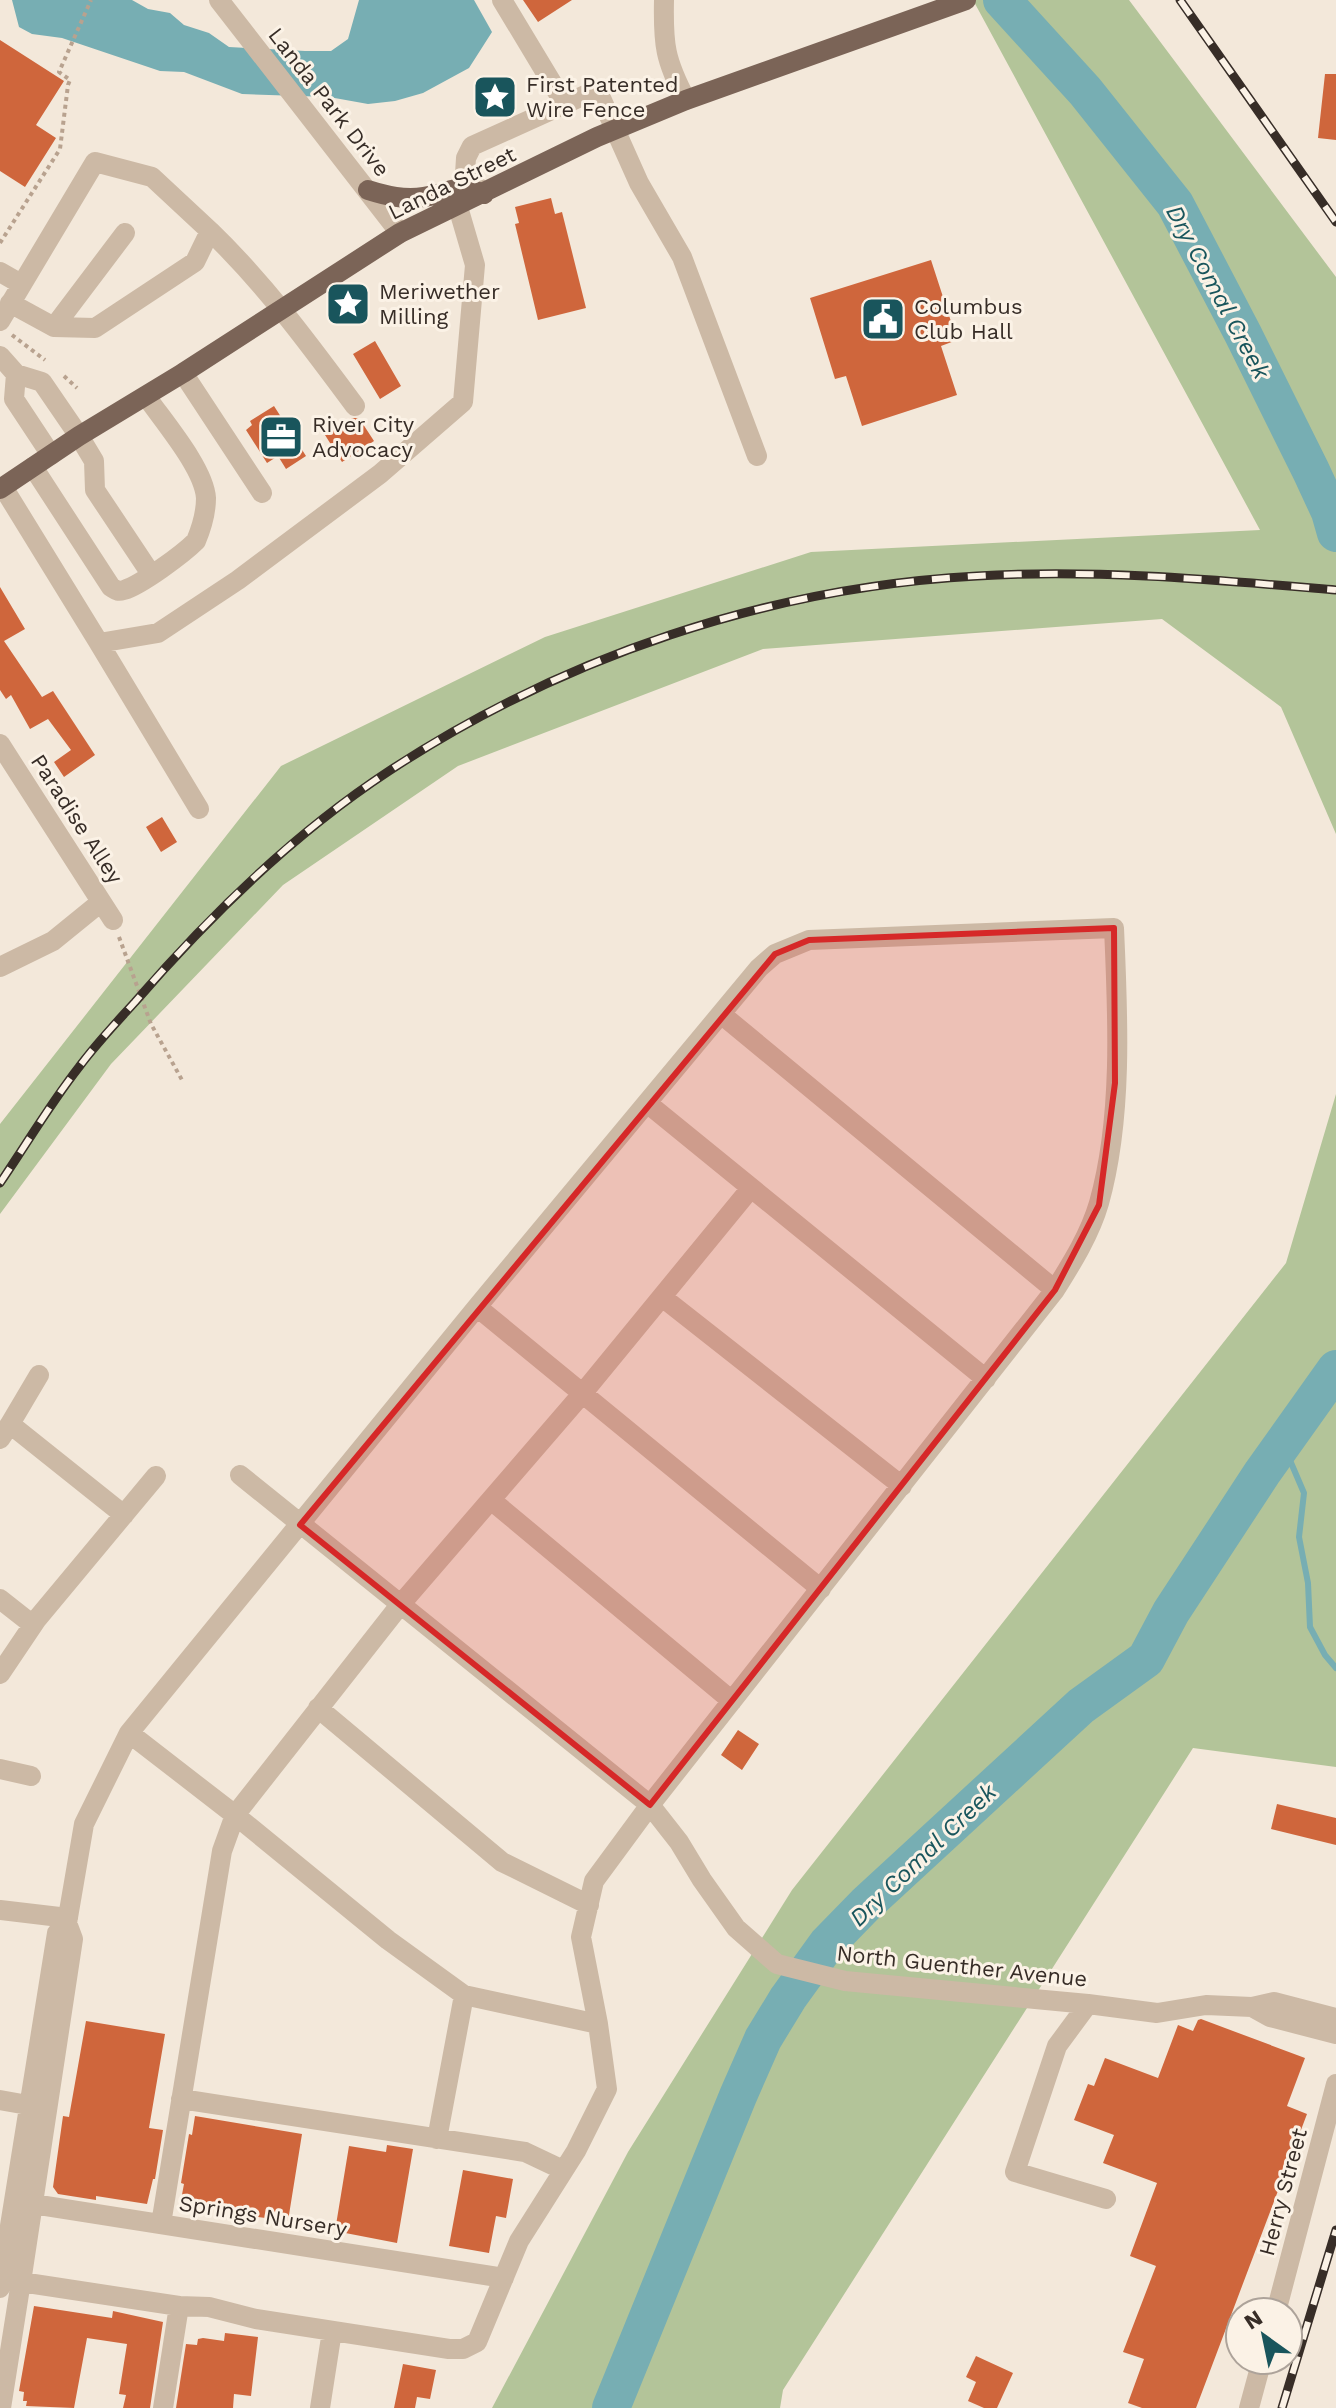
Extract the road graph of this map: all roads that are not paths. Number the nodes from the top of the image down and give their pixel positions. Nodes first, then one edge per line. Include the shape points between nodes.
1 (502, 0) edge
2 (664, 0) edge
3 (966, 0) edge
4 (221, 2) edge
5 (558, 93) dead end
6 (686, 100) junction
7 (616, 129) junction
8 (368, 190) junction
9 (484, 194) junction
10 (458, 207) junction
11 (210, 231) junction
12 (125, 233) dead end
13 (400, 233) junction
14 (0, 272) edge
15 (21, 284) junction
16 (283, 309) junction
17 (5, 312) edge
18 (54, 327) junction
19 (0, 356) edge
20 (183, 373) junction
21 (16, 374) junction
22 (146, 396) junction
23 (355, 406) dead end
24 (79, 436) junction
25 (51, 455) junction
26 (757, 456) dead end
27 (33, 467) junction
28 (1, 488) edge
29 (262, 493) dead end
30 (151, 574) junction
31 (99, 643) junction
32 (0, 744) edge
33 (199, 809) dead end
34 (101, 902) junction
35 (113, 920) road end
36 (0, 967) edge
37 (721, 1014) junction
38 (647, 1103) junction
39 (751, 1188) junction
40 (1055, 1290) junction
41 (662, 1297) junction
42 (477, 1307) junction
43 (39, 1375) dead end
44 (986, 1379) junction
45 (582, 1394) junction
46 (5, 1432) edge
47 (240, 1475) dead end
48 (156, 1476) dead end
49 (902, 1486) junction
50 (491, 1500) junction
51 (124, 1515) junction
52 (300, 1525) junction
53 (821, 1589) junction
54 (0, 1599) edge
55 (400, 1605) junction
56 (33, 1625) junction
57 (0, 1674) edge
58 (732, 1701) junction
59 (318, 1708) junction
60 (129, 1733) junction
61 (0, 1769) edge
62 (31, 1776) dead end
63 (650, 1805) junction
64 (235, 1815) junction
65 (589, 1905) junction
66 (0, 1910) edge
67 (68, 1920) junction
68 (464, 1995) junction
69 (1088, 2004) junction
70 (1252, 2007) junction
71 (1336, 2018) edge
72 (598, 2024) junction
73 (1336, 2034) edge
74 (1336, 2084) edge
75 (181, 2099) junction
76 (0, 2100) edge
77 (38, 2106) junction
78 (437, 2139) junction
79 (563, 2170) junction
80 (1106, 2199) dead end
81 (23, 2203) junction
82 (161, 2224) junction
83 (504, 2278) junction
84 (7, 2283) edge
85 (1280, 2296) edge
86 (179, 2306) junction
87 (332, 2331) junction
88 (1258, 2376) edge
89 (1, 2408) edge
90 (163, 2408) edge
91 (320, 2408) edge
92 (1249, 2408) edge

1 - 5 street
2 - 6 street via 663,40
3 - 6 main road, Landa Street
4 - 8 street, Landa Park Drive
6 - 7 main road, Landa Street
7 - 9 main road, Landa Street
7 - 9 street via 601,98 585,95 472,146 465,174
7 - 26 street via 639,183 682,257
8 - 9 main road via 397,198 426,197 465,186
8 - 13 street, Landa Park Drive
9 - 10 main road, Landa Street
10 - 13 main road, Landa Street
10 - 31 street via 475,265 463,402 380,474 158,633
11 - 15 street via 152,177 95,162
11 - 16 street
11 - 18 street via 195,262 95,328
12 - 18 street
13 - 16 main road, Landa Street
14 - 15 street
15 - 17 street
16 - 20 main road, Landa Street
16 - 23 street
17 - 18 street
19 - 21 street
20 - 22 main road, Landa Street
20 - 29 street
21 - 24 street via 42,382
21 - 25 street via 14,399
22 - 24 main road, Landa Street
22 - 30 street via 190,462 206,499 196,541
24 - 25 main road, Landa Street
24 - 30 street via 94,461 95,490
25 - 27 main road, Landa Street
27 - 28 main road, Landa Street
27 - 30 street via 111,587 123,590
28 - 31 street
31 - 33 street
32 - 34 street, Paradise Alley
34 - 35 street, Paradise Alley
34 - 36 street via 53,941
37 - 38 street
37 - 40 street
37 - 40 street via 775,954 809,940 1114,928 1111,1148 1099,1205
38 - 39 street
38 - 42 street
39 - 41 street
39 - 44 street
40 - 44 street
41 - 45 street
41 - 49 street
42 - 45 street
42 - 52 street
43 - 46 street
44 - 49 street
45 - 50 street
45 - 53 street
46 - 51 street
47 - 52 street, North Guenther Avenue
48 - 51 street
49 - 53 street
50 - 55 street
50 - 58 street
51 - 56 street
52 - 55 street, North Guenther Avenue
52 - 60 street
53 - 58 street
54 - 56 street
55 - 59 street
55 - 63 street, North Guenther Avenue
56 - 57 street
58 - 63 street
59 - 64 street
59 - 65 street via 502,1862
60 - 64 street
60 - 67 street via 84,1824
61 - 62 street
63 - 65 street via 594,1881
63 - 69 street, North Guenther Avenue via 736,1928 777,1964 845,1981
64 - 68 street
64 - 75 street via 222,1851
65 - 72 street via 581,1937
66 - 67 street
67 - 77 street via 73,1939
68 - 72 street
68 - 78 street
69 - 70 street, North Guenther Avenue via 1157,2013 1206,2005
69 - 80 street via 1057,2046 1015,2172
70 - 71 street, North Guenther Avenue via 1274,2002
70 - 73 street, North Guenther Avenue via 1270,2017
72 - 79 street via 607,2089
74 - 85 street, Herry Street
75 - 78 street
75 - 82 street
76 - 77 street
77 - 81 street
78 - 79 street via 530,2153
79 - 83 street via 519,2241
81 - 82 street, Springs Nursery
81 - 84 street
82 - 83 street, Springs Nursery
83 - 87 street via 482,2333 468,2347 449,2349
84 - 86 street
84 - 89 street
86 - 87 street
86 - 90 street
87 - 91 street
88 - 92 street

